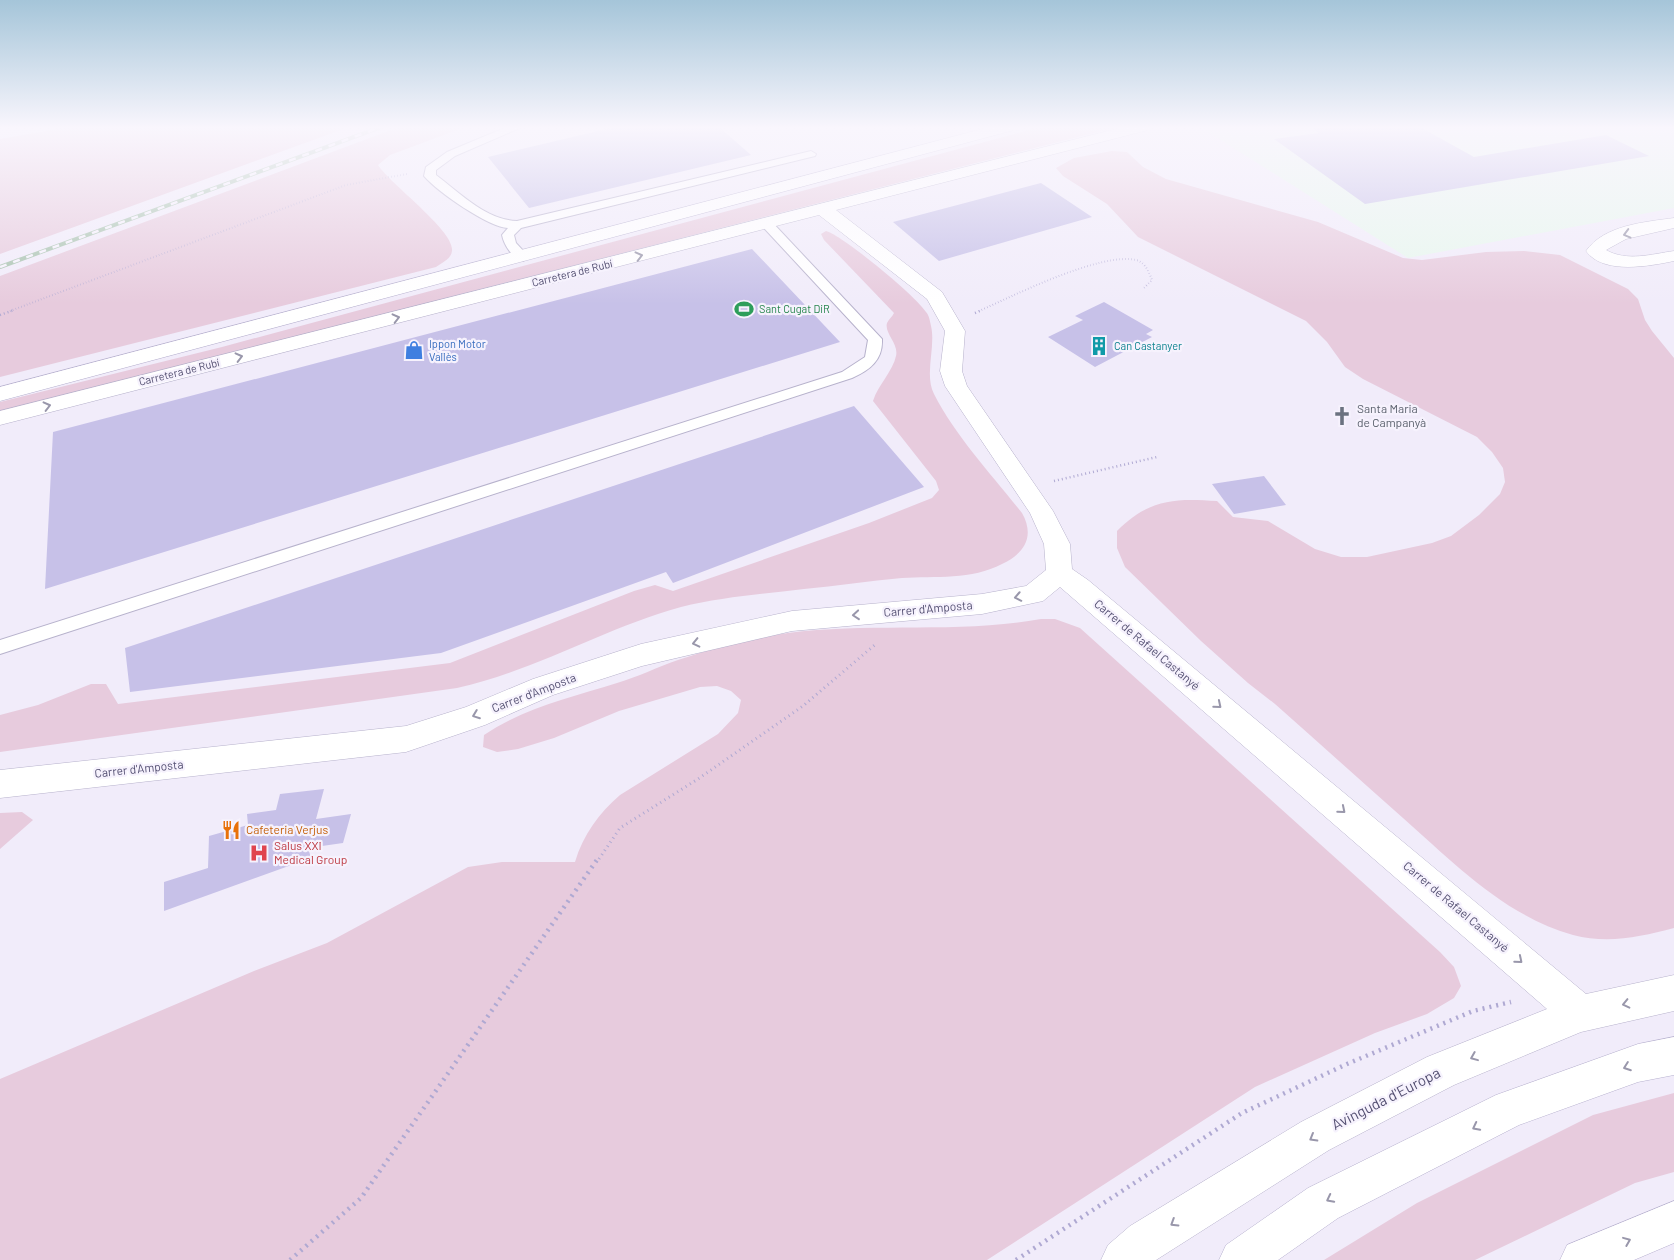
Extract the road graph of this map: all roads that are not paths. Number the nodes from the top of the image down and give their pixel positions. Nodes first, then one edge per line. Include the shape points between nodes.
1 (443, 186) edge
2 (679, 186) edge
3 (785, 186) edge
4 (914, 186) edge
5 (823, 209) junction
6 (1674, 223) edge
7 (767, 224) junction
8 (517, 225) junction
9 (1674, 256) edge
10 (523, 258) junction
11 (0, 394) edge
12 (0, 418) edge
13 (1059, 574) junction
14 (0, 647) edge
15 (0, 784) edge
16 (1674, 993) edge
17 (1581, 1014) junction
18 (1674, 1056) edge
19 (1674, 1222) edge
20 (1123, 1260) edge
21 (1241, 1260) edge
22 (1582, 1260) edge

1 - 8 lane via 487,218 500,224
2 - 8 lane
3 - 10 street, Carretera de Rubí
4 - 5 street, Carretera de Rubí
5 - 7 street, Carretera de Rubí
5 - 13 street via 935,296 955,331 951,371 956,386 1041,511 1057,544
6 -> 9 street via 1610,238 1594,251 1620,262 1647,262
12 -> 7 street, Carretera de Rubí
7 - 14 lane via 875,339 872,360 861,368
8 - 10 lane via 508,235 510,244
10 - 11 street, Carretera de Rubí
13 -> 15 street, Carrer d'Amposta via 1034,594 982,604 792,621 641,655 544,687 406,740
13 -> 17 street, Carrer de Rafael Castanyé via 1079,587
16 -> 17 street, Avinguda d'Europa
17 -> 20 street, Avinguda d'Europa via 1441,1070 1316,1136 1145,1241
18 -> 21 street via 1638,1063 1510,1109 1323,1203
22 -> 19 street

